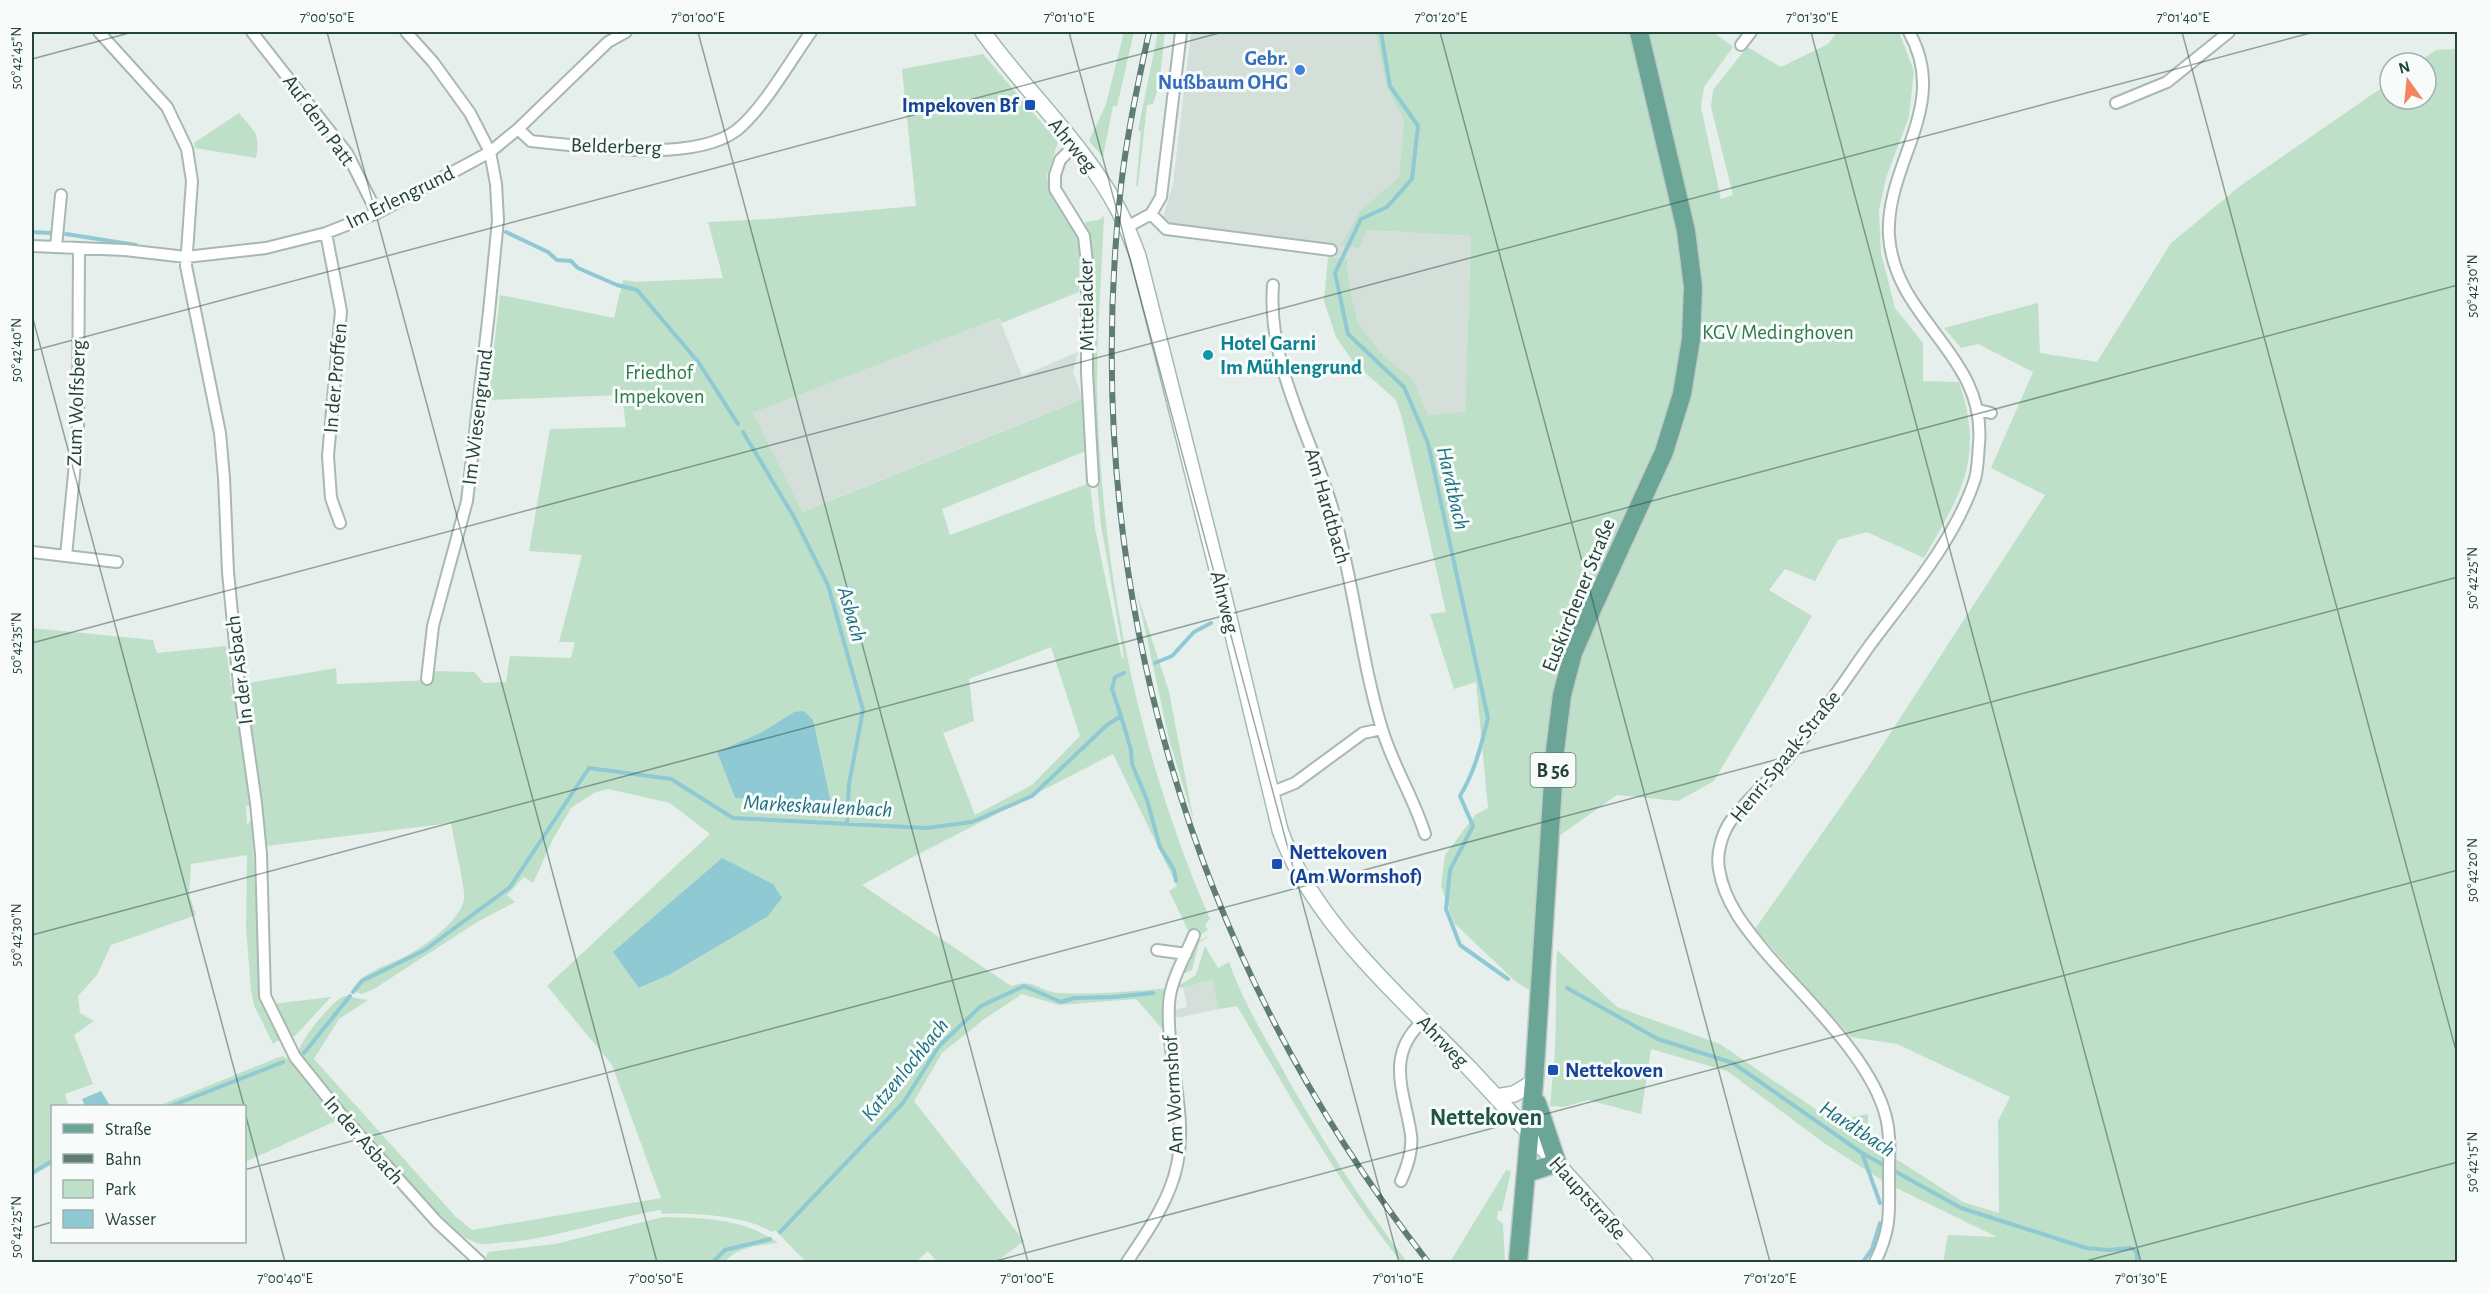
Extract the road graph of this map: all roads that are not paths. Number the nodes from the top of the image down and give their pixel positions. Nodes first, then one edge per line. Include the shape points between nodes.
1 (99, 32) edge
2 (252, 32) edge
3 (406, 32) edge
4 (626, 32) edge
5 (811, 32) edge
6 (983, 32) edge
7 (1181, 32) edge
8 (1639, 32) edge
9 (1751, 32) edge
10 (1909, 32) edge
11 (2229, 32) edge
12 (1741, 45) dead end
13 (2116, 103) dead end
14 (518, 129) junction
15 (1075, 145) junction
16 (490, 152) junction
17 (61, 195) dead end
18 (377, 213) junction
19 (1151, 214) junction
20 (1127, 227) junction
21 (326, 233) junction
22 (32, 246) edge
23 (56, 248) junction
24 (79, 249) junction
25 (1330, 250) dead end
26 (186, 257) junction
27 (1273, 285) dead end
28 (1978, 410) junction
29 (1991, 413) dead end
30 (1093, 481) dead end
31 (340, 523) dead end
32 (32, 552) edge
33 (66, 556) junction
34 (117, 562) dead end
35 (427, 680) dead end
36 (1382, 729) junction
37 (1270, 793) junction
38 (1425, 834) dead end
39 (1194, 935) dead end
40 (1157, 950) dead end
41 (1186, 954) junction
42 (1423, 1021) junction
43 (1534, 1086) junction
44 (1496, 1097) junction
45 (1530, 1133) junction
46 (1557, 1163) junction
47 (1527, 1173) junction
48 (1401, 1181) dead end
49 (480, 1263) edge
50 (1128, 1263) edge
51 (1518, 1263) edge
52 (1646, 1263) edge
53 (1875, 1263) edge

1 - 26 street, In der Asbach via 167,107 183,138 192,181
2 - 18 street, Auf dem Patt via 347,153
3 - 16 street, Im Wiesengrund via 470,113
4 - 14 street, Im Erlengrund via 608,42
5 - 14 street, Belderberg via 759,106 738,129 716,141 652,151 531,141
6 - 15 street, Ahrweg
7 - 19 street via 1165,176 1161,197
8 - 43 main road, Euskirchener Straße / B 56 via 1686,231 1693,287 1691,339 1682,394 1664,452 1573,653 1562,695
9 - 12 street
10 - 28 street, Henri-Spaak-Straße via 1915,41 1923,94 1920,118 1891,206 1889,235 1894,264 1907,296 1966,375
11 - 13 street via 2167,82
14 - 16 street, Im Erlengrund
15 - 20 street, Ahrweg via 1097,174
15 - 30 street, Mittelacker via 1060,160 1055,189 1084,236
16 - 18 street, Im Erlengrund
16 - 35 street, Im Wiesengrund via 498,220 467,501 433,626
17 - 23 street
18 - 21 street, Im Erlengrund
19 - 20 street
19 - 25 street via 1166,230
20 - 37 street, Ahrweg via 1138,256
21 - 26 street, Im Erlengrund via 266,248
21 - 31 street, In der Proffen via 341,311 328,456 331,498
22 - 23 street, Im Erlengrund
23 - 24 street, Im Erlengrund
24 - 26 street, Im Erlengrund
24 - 33 street, Zum Wolfsberg via 78,433
26 - 49 street, In der Asbach via 221,444 228,572 261,855 265,996 295,1058 437,1222
27 - 36 street, Am Hardtbach via 1273,329 1289,390 1334,514
28 - 29 street
28 - 53 street, Henri-Spaak-Straße via 1981,428 1976,474 1964,507 1932,560 1794,750 1729,823 1719,856 1718,868 1742,925 1852,1052 1872,1080 1887,1119 1888,1232
32 - 33 street
33 - 34 street
36 - 37 street via 1363,733 1295,783
36 - 38 street, Am Hardtbach
37 - 42 street, Ahrweg via 1285,845 1305,885 1357,952
39 - 41 street, Am Wormshof
40 - 41 street
41 - 50 street, Am Wormshof via 1169,1003 1180,1130 1177,1166 1167,1194
42 - 44 street, Ahrweg
42 - 48 street via 1410,1033 1404,1046 1399,1075 1411,1137 1409,1162
43 - 44 street
43 - 45 main road, Euskirchener Straße / B 56
43 - 46 main road
44 - 45 street, Ahrweg
45 - 46 street, Hauptstraße
45 - 47 main road, Euskirchener Straße / B 56
46 - 47 main road
46 - 52 street, Hauptstraße
47 - 51 main road, Euskirchener Straße / B 56

